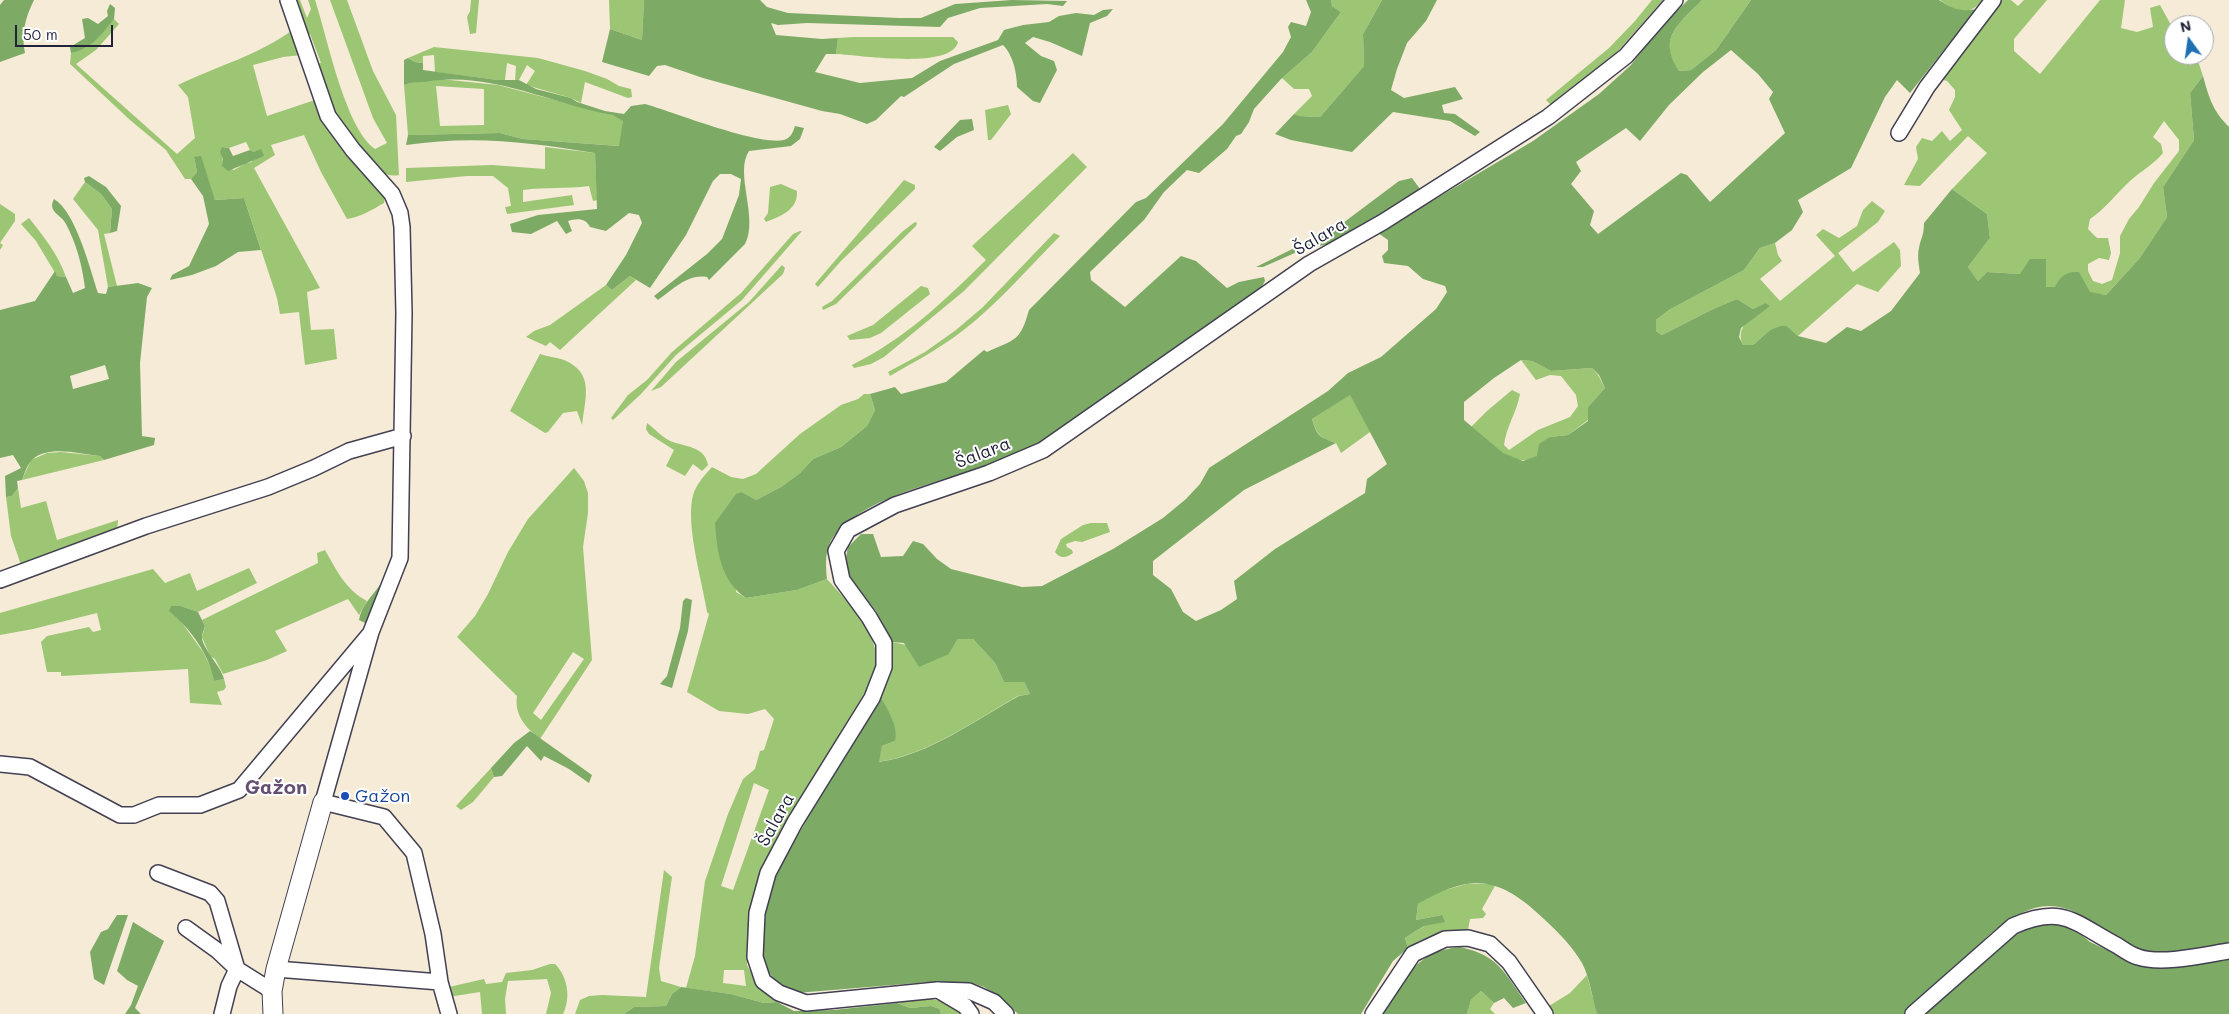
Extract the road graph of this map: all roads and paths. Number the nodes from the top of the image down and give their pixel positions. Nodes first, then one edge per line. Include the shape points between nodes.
1 (288, 0) edge
2 (1675, 0) edge
3 (1993, 0) edge
4 (1899, 133) dead end
5 (403, 436) junction
6 (0, 580) edge
7 (372, 632) junction
8 (0, 764) edge
9 (323, 802) junction
10 (158, 873) dead end
11 (186, 928) dead end
12 (2229, 951) edge
13 (237, 969) junction
14 (276, 969) junction
15 (440, 982) junction
16 (937, 990) junction
17 (272, 991) junction
18 (222, 1014) edge
19 (273, 1014) edge
20 (449, 1014) edge
21 (971, 1014) edge
22 (1006, 1014) edge
23 (1373, 1014) edge
24 (1545, 1014) edge
25 (1913, 1014) edge

1 - 5 street via 328,116 392,194 400,213 404,313
2 - 16 street, Šalara via 1626,56 1548,117 1383,222 1309,264 1043,450 989,473 894,505 848,530 836,551 842,580 884,643 884,667 872,698 795,822 768,873 757,913 755,957 763,981 779,993 806,1003
3 - 4 street via 1927,87
5 - 6 street via 349,451 268,487 146,526
5 - 7 street via 400,558
7 - 8 street via 239,790 200,805 158,805 134,815 120,815 30,767
7 - 9 street
9 - 14 street
9 - 15 street via 384,817 414,853 433,934
10 - 13 street via 210,893 217,901
11 - 13 street
12 - 25 street via 2172,959 2138,957 2073,920 2054,915 2032,918 2006,931
13 - 17 street
13 - 18 street
14 - 15 street
14 - 17 street
15 - 20 street
16 - 21 street via 965,1006
16 - 22 street, Šalara via 969,990 994,1002
17 - 19 street
23 - 24 street via 1414,954 1445,939 1468,938 1490,944 1509,962

